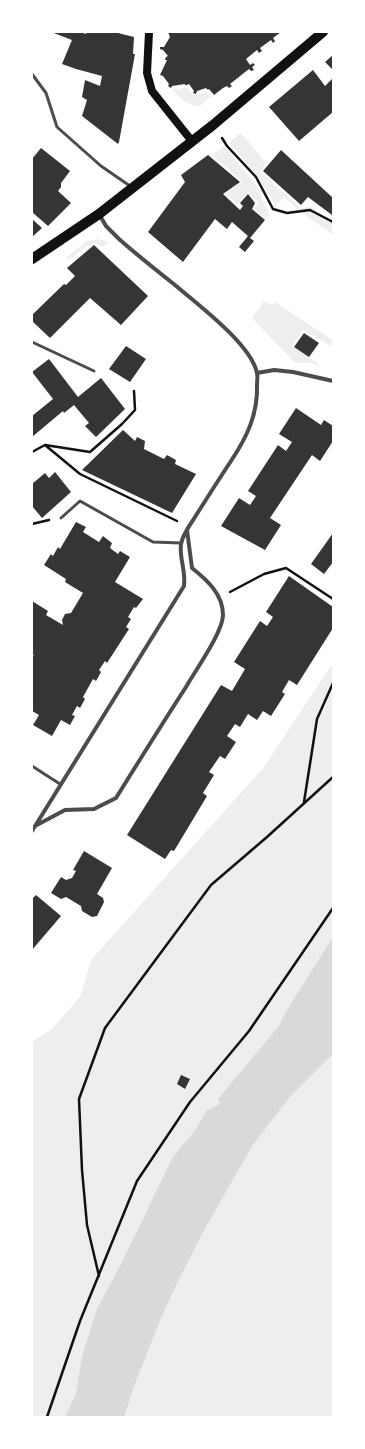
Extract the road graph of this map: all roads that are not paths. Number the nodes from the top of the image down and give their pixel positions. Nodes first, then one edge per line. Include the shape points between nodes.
1 (149, 32) edge
2 (323, 32) edge
3 (32, 74) edge
4 (191, 140) junction
5 (132, 188) junction
6 (99, 214) junction
7 (32, 259) edge
8 (32, 342) edge
9 (94, 371) dead end
10 (257, 373) junction
11 (333, 381) edge
12 (61, 518) dead end
13 (187, 530) junction
14 (181, 543) junction
15 (32, 766) edge
16 (60, 784) junction
17 (35, 826) junction
18 (32, 831) edge

1 - 4 main road via 147,72 152,91
2 - 4 main road via 213,125
3 - 5 lane via 46,93 57,127 101,166
4 - 5 main road
5 - 6 main road
6 - 7 main road
6 - 10 street via 118,239 226,329 245,351
8 - 9 lane
10 - 11 street via 280,370
10 - 13 street via 258,396 251,428
12 - 14 lane via 80,501 153,542
13 - 14 street
13 - 17 street via 192,568 220,598 223,615 220,629 116,798 94,809 65,810
14 - 16 street via 184,586
15 - 16 lane
16 - 17 street
17 - 18 street

